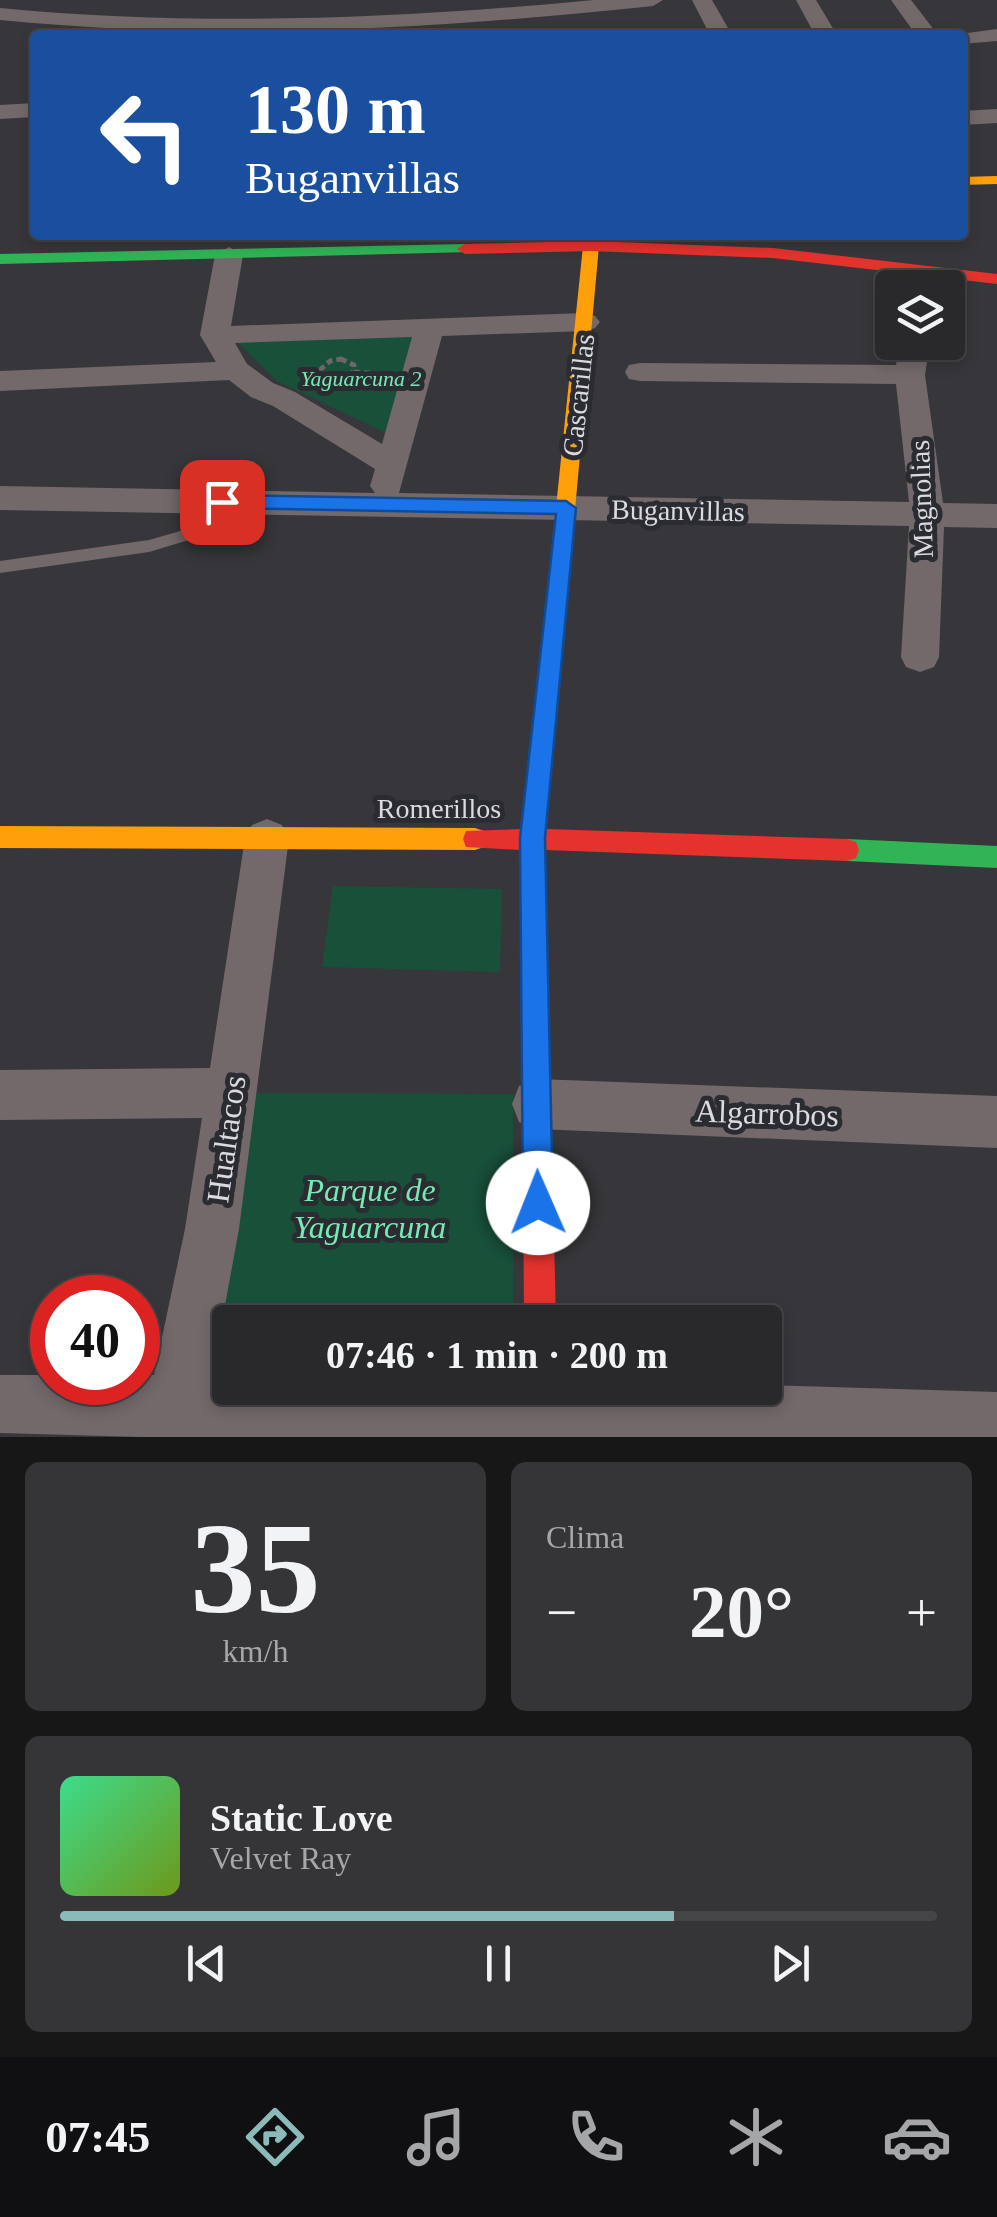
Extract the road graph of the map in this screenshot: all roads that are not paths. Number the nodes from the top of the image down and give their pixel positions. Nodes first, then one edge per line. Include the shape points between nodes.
1 (653, 0) edge
2 (702, 0) edge
3 (806, 0) edge
4 (901, 0) edge
5 (538, 4) edge
6 (627, 7) edge
7 (0, 14) edge
8 (349, 19) edge
9 (457, 26) edge
10 (66, 28) edge
11 (127, 30) edge
12 (258, 30) edge
13 (544, 30) edge
14 (719, 30) edge
15 (823, 30) edge
16 (923, 30) edge
17 (997, 35) edge
18 (968, 37) edge
19 (30, 110) edge
20 (0, 112) edge
21 (997, 116) edge
22 (968, 118) edge
23 (997, 180) edge
24 (968, 181) edge
25 (592, 246) junction
26 (229, 255) junction
27 (0, 259) edge
28 (876, 270) edge
29 (965, 279) edge
30 (997, 279) edge
31 (586, 322) junction
32 (429, 328) junction
33 (214, 335) junction
34 (912, 360) edge
35 (236, 370) junction
36 (640, 372) dead end
37 (910, 375) junction
38 (0, 380) edge
39 (392, 465) junction
40 (0, 498) edge
41 (259, 502) junction
42 (383, 505) junction
43 (566, 508) junction
44 (927, 514) junction
45 (997, 516) edge
46 (0, 567) edge
47 (920, 657) dead end
48 (0, 837) edge
49 (267, 838) junction
50 (533, 838) junction
51 (997, 857) edge
52 (233, 1093) junction
53 (0, 1095) edge
54 (537, 1104) junction
55 (997, 1122) edge
56 (540, 1305) edge
57 (0, 1404) edge
58 (541, 1411) edge
59 (174, 1420) edge
60 (997, 1422) edge

1 - 6 street
2 - 14 street
3 - 15 street
4 - 16 street
5 - 6 street
5 - 9 street
5 - 13 street
7 - 10 street
8 - 9 street
8 - 12 street
10 - 11 street
17 - 18 street
19 - 20 street
21 - 22 street
23 - 24 street
25 - 26 street
25 - 28 street via 773,253
25 - 31 street, Cascarillas
26 - 27 street
26 - 33 street
29 - 30 street
31 - 32 street
31 - 43 street, Cascarillas
32 - 33 street
32 - 39 street
33 - 35 street
34 - 37 street, Magnolias
35 - 38 street
35 - 39 street
36 - 37 street
37 - 44 street, Magnolias
39 - 42 street
40 - 41 street, Buganvillas
41 - 42 street, Buganvillas
41 - 46 lane via 149,546
42 - 43 street, Buganvillas
43 - 44 street, Buganvillas
43 - 50 street, Cascarillas
44 - 45 street, Buganvillas
44 - 47 street, Magnolias
48 - 49 street, Romerillos
49 - 50 street, Romerillos
49 - 52 street, Hualtacos
50 - 51 street, Romerillos
50 - 54 street, Cascarillas
52 - 53 street
52 - 59 street, Hualtacos
54 - 55 street, Algarrobos
54 - 56 street, Cascarillas
57 - 59 street
58 - 59 street
58 - 60 street

